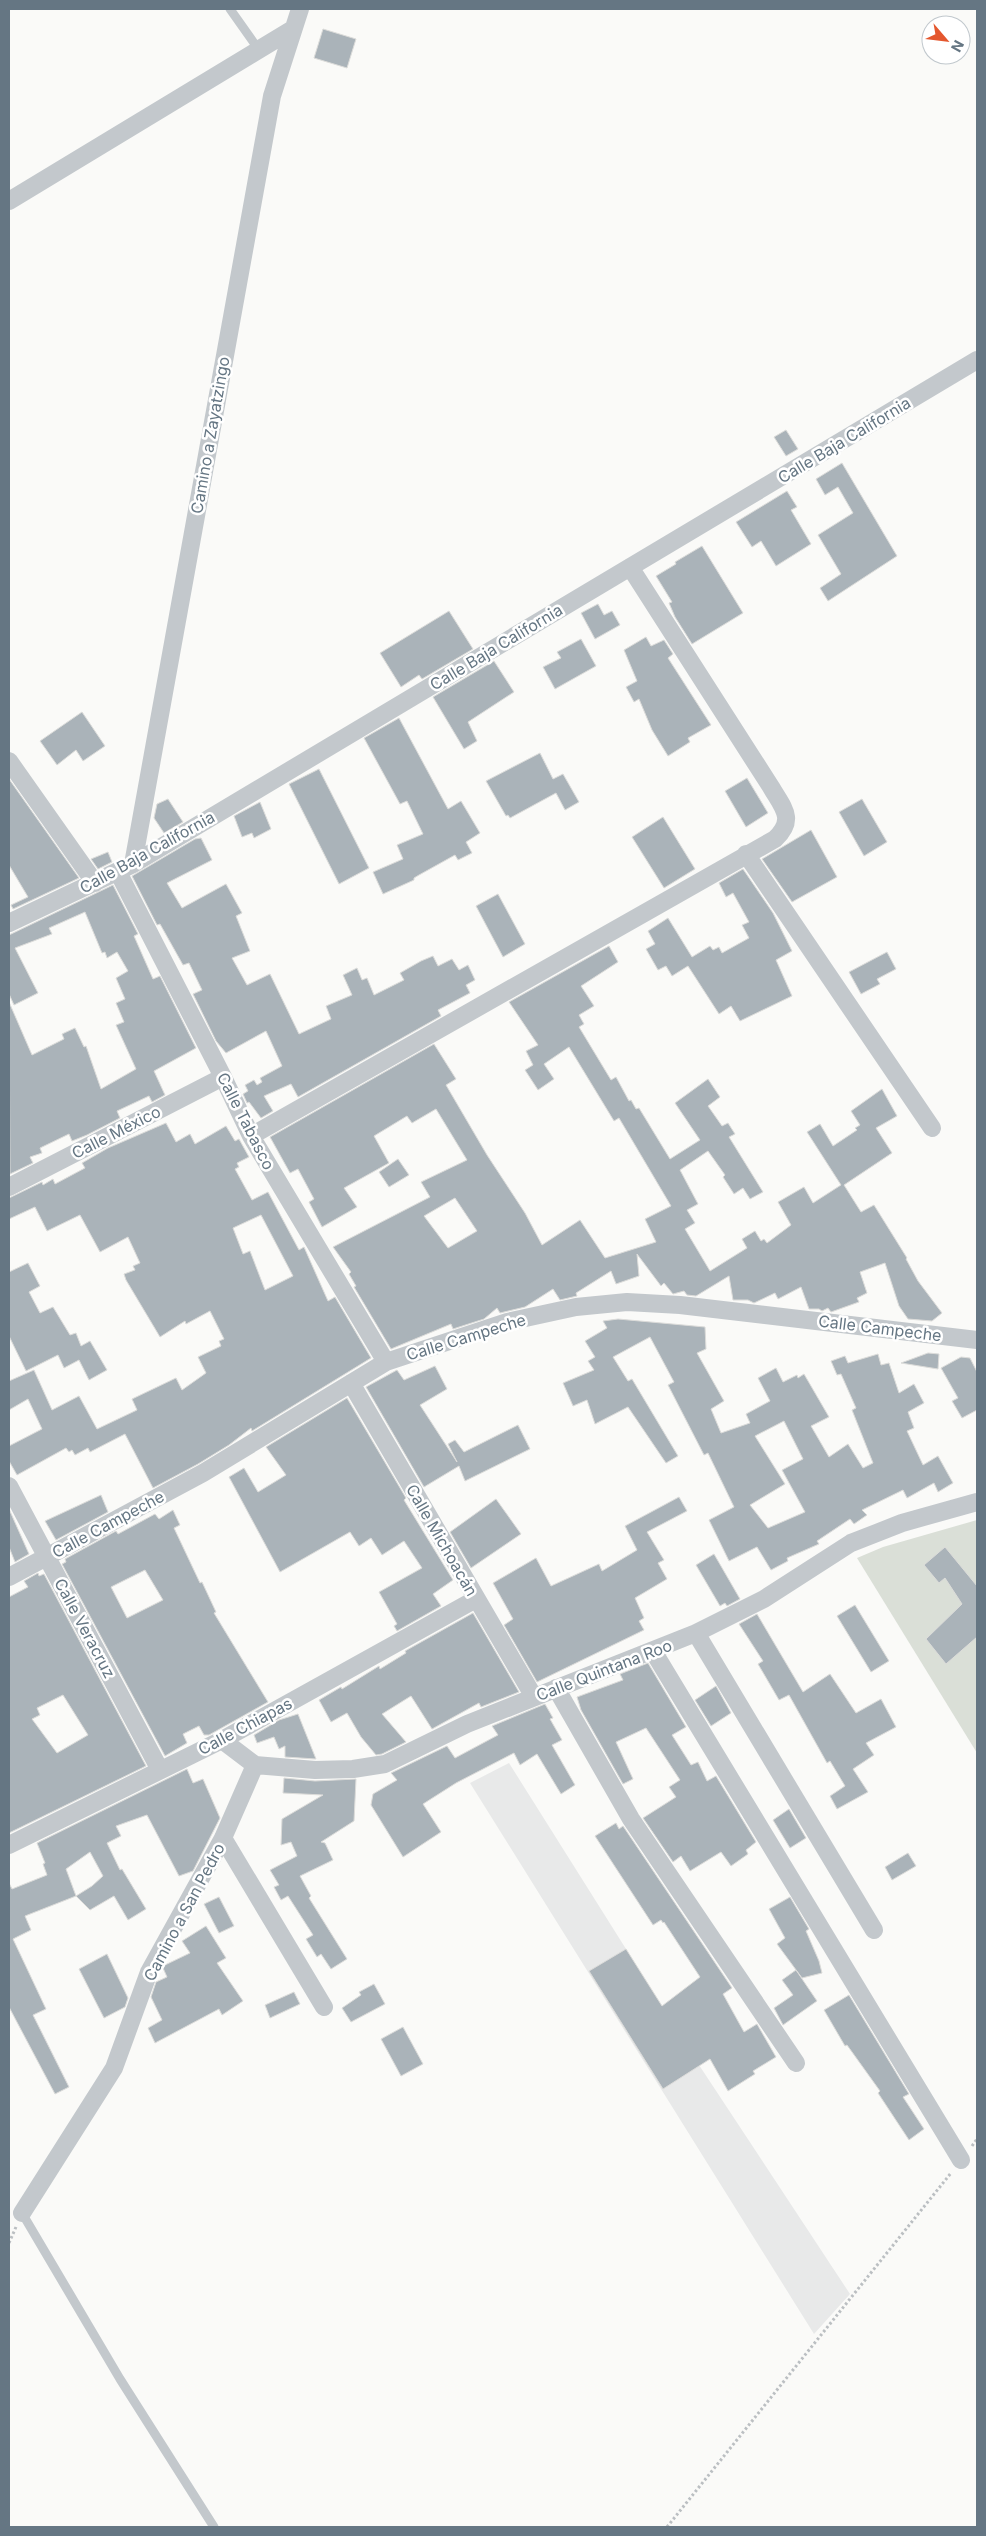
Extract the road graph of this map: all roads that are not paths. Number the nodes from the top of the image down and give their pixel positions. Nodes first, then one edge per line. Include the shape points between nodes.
1 (230, 9) edge
2 (300, 9) edge
3 (293, 29) junction
4 (260, 50) junction
5 (9, 201) edge
6 (977, 360) edge
7 (630, 567) junction
8 (9, 761) edge
9 (746, 854) junction
10 (126, 868) junction
11 (95, 883) junction
12 (9, 923) edge
13 (223, 1077) junction
14 (932, 1128) dead end
15 (251, 1136) junction
16 (9, 1187) edge
17 (977, 1340) edge
18 (386, 1362) junction
19 (351, 1383) junction
20 (9, 1486) edge
21 (977, 1502) edge
22 (47, 1556) junction
23 (9, 1577) edge
24 (476, 1599) junction
25 (696, 1633) junction
26 (653, 1651) junction
27 (556, 1688) junction
28 (534, 1697) junction
29 (222, 1740) junction
30 (255, 1765) junction
31 (160, 1770) junction
32 (223, 1838) junction
33 (9, 1845) edge
34 (874, 1930) dead end
35 (324, 2007) dead end
36 (796, 2064) dead end
37 (961, 2160) road end
38 (22, 2213) joint
39 (214, 2527) edge

1 - 4 lane
2 - 3 street, Camino a Zayatzingo
3 - 4 street
3 - 10 street, Camino a Zayatzingo via 272,96
4 - 5 street
6 - 7 street, Calle Baja California
7 - 9 street via 787,816 786,829 775,839
7 - 10 street, Calle Baja California
8 - 11 street
9 - 14 street
9 - 15 street
10 - 11 street, Calle Baja California
10 - 13 street, Calle Tabasco
11 - 12 street, Calle Baja California
13 - 15 street, Calle Tabasco
13 - 16 street, Calle México
15 - 18 street, Calle Tabasco
17 - 18 street, Calle Campeche via 680,1305 627,1302 576,1307 507,1322
18 - 19 street, Calle Campeche
19 - 22 street, Calle Campeche via 203,1473
19 - 24 street, Calle Michoacán
20 - 22 street, Calle Veracruz
21 - 25 street, Calle Quintana Roo via 851,1543 764,1599
22 - 23 street, Calle Campeche
22 - 31 street, Calle Veracruz
24 - 28 street, Calle Michoacán
24 - 29 street, Calle Chiapas
25 - 26 street, Calle Quintana Roo
25 - 34 street
26 - 27 street, Calle Quintana Roo
26 - 37 street
27 - 28 street, Calle Quintana Roo
27 - 36 street via 632,1819
28 - 30 street, Calle Quintana Roo via 467,1724 385,1764 316,1770
29 - 30 street
29 - 31 street, Calle Chiapas
30 - 32 street, Camino a San Pedro
31 - 33 street, Calle Chiapas
32 - 35 street
32 - 38 street, Camino a San Pedro via 149,1972 114,2068
38 - 39 lane via 120,2379

